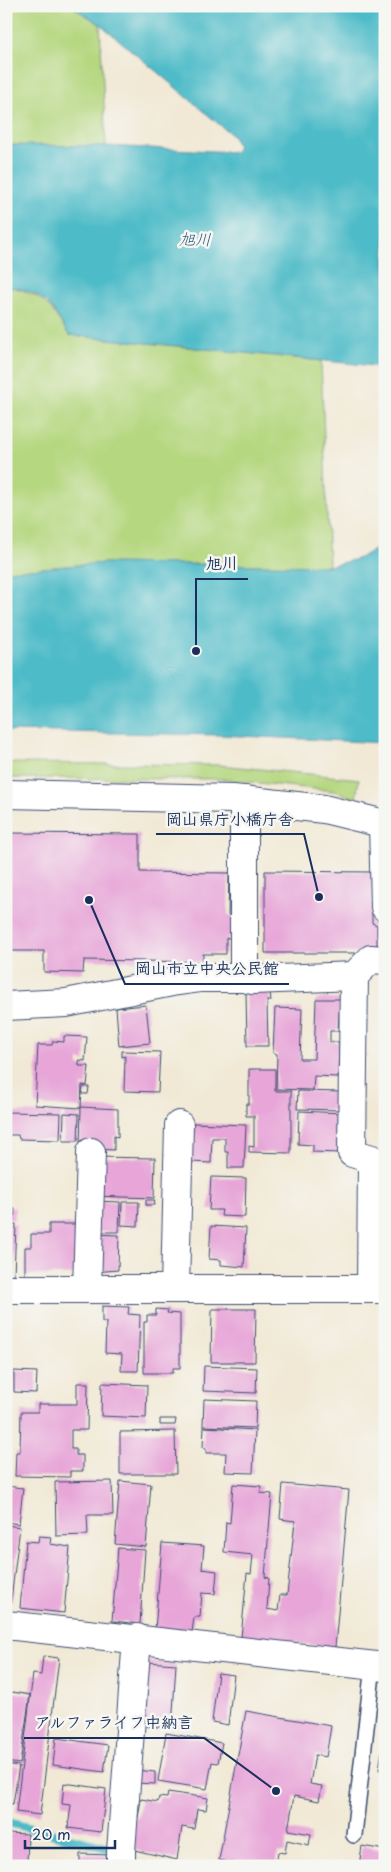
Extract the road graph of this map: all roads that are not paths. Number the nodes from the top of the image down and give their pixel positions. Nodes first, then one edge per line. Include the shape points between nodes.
1 (6, 794) edge
2 (244, 800) junction
3 (384, 824) edge
4 (385, 907) edge
5 (385, 960) edge
6 (354, 976) junction
7 (244, 978) junction
8 (6, 1006) edge
9 (179, 1124) dead end
10 (90, 1152) dead end
11 (6, 1289) edge
12 (87, 1289) junction
13 (175, 1289) junction
14 (378, 1289) edge
15 (6, 1625) edge
16 (137, 1638) junction
17 (379, 1666) edge
18 (354, 1835) dead end
19 (121, 1866) edge

1 - 2 street
2 - 3 street via 324,809
2 - 7 street
3 - 4 street
5 - 6 street via 370,959
6 - 7 street
6 - 14 street via 352,1153 372,1159
7 - 8 street via 201,978 66,1003
9 - 13 street
10 - 12 street
11 - 12 street
12 - 13 street
13 - 14 street
15 - 16 street
16 - 17 street
16 - 19 street
17 - 18 lane

